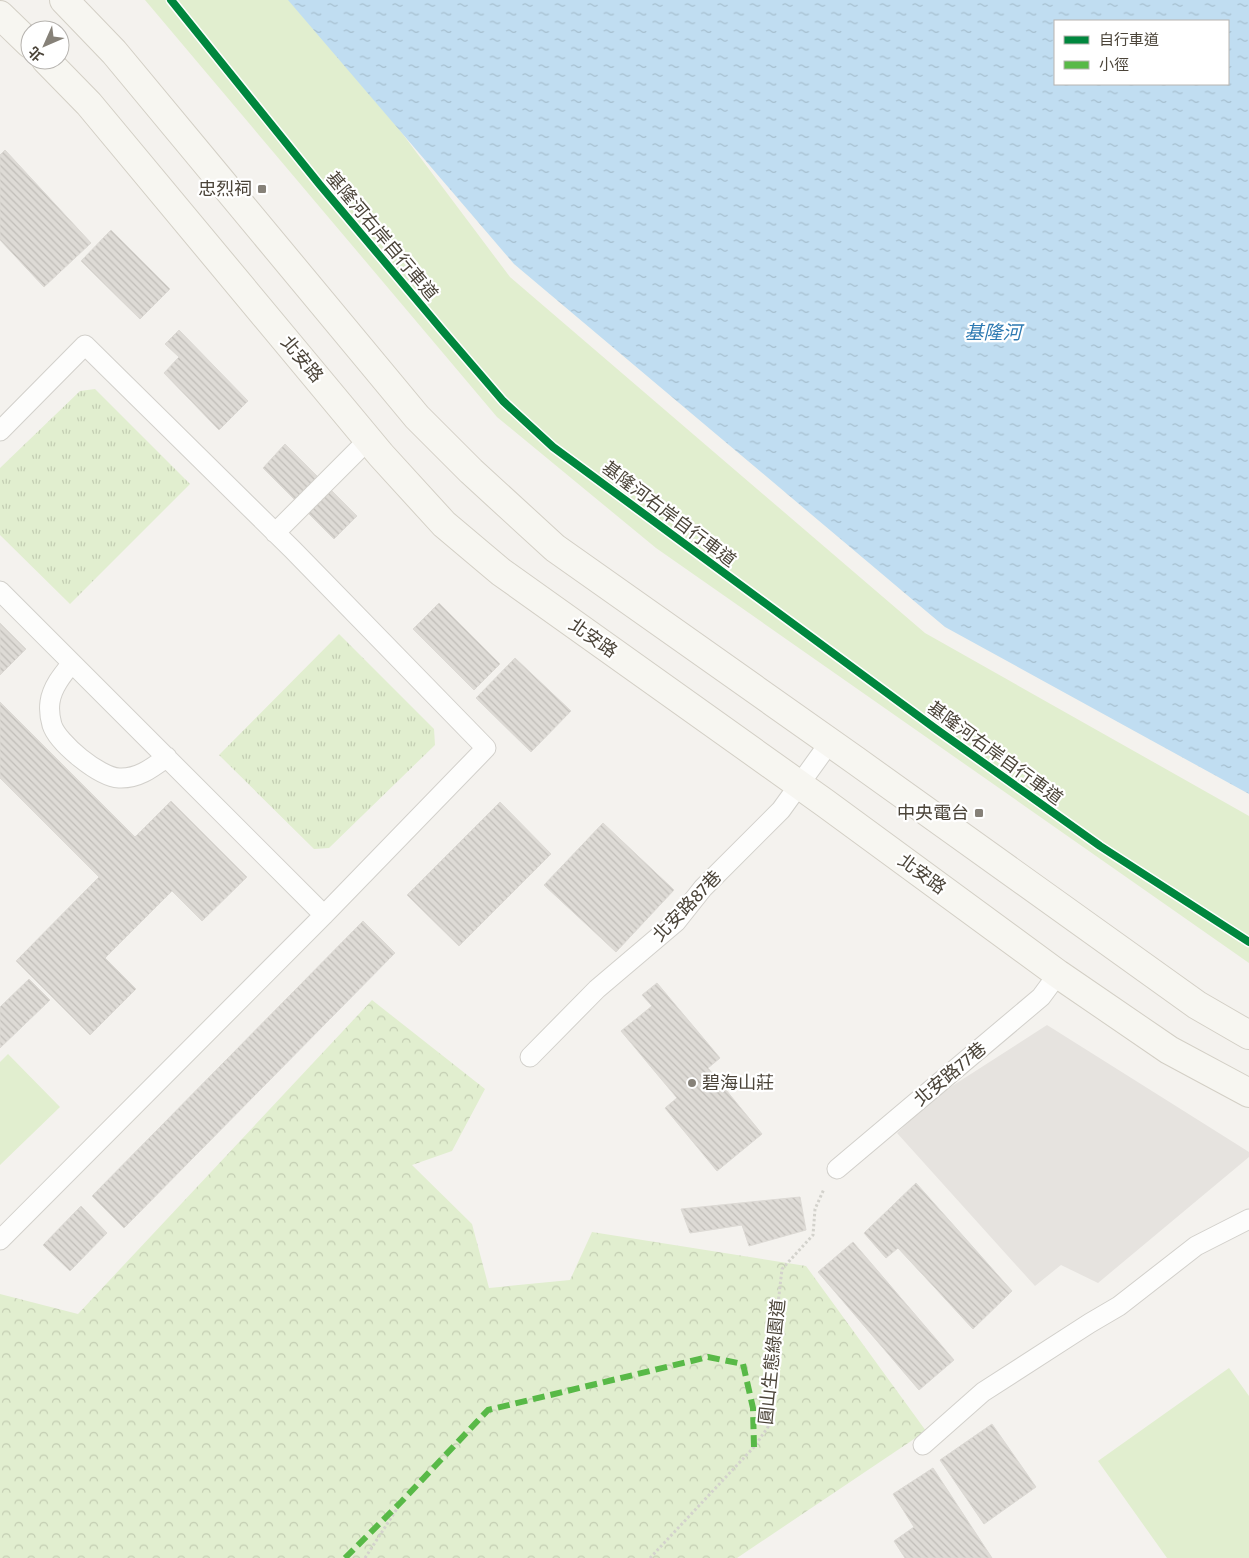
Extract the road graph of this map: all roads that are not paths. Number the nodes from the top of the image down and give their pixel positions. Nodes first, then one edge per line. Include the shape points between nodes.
1 (64, 0) edge
2 (0, 15) edge
3 (20, 34) edge
4 (56, 70) edge
5 (0, 432) edge
6 (369, 440) junction
7 (275, 533) junction
8 (0, 591) edge
9 (72, 662) junction
10 (830, 742) junction
11 (166, 757) junction
12 (799, 785) junction
13 (324, 915) junction
14 (1058, 974) junction
15 (1249, 1035) edge
16 (530, 1057) dead end
17 (1249, 1094) edge
18 (836, 1169) road end
19 (1249, 1219) edge
20 (0, 1240) edge
21 (923, 1446) dead end

1 - 10 main road via 114,52 417,417 471,471 555,548
2 - 3 main road
4 - 6 main road, 北安路 via 89,104
5 - 7 lane via 85,345
6 - 7 lane
6 - 12 main road, 北安路 via 444,524 501,572
7 - 13 lane via 486,748
8 - 9 lane
9 - 11 lane
9 - 11 lane via 54,688 49,703 52,726 72,751 107,776 118,778 141,774
10 - 12 lane, 北安路87巷
10 - 15 main road via 1197,1005
11 - 13 lane
12 - 14 main road, 北安路
12 - 16 lane, 北安路87巷 via 781,810 703,888 676,922 597,989
13 - 20 lane
14 - 17 main road, 北安路 via 1169,1050
14 - 18 lane, 北安路77巷 via 1042,997
19 - 21 lane via 1196,1246 1119,1306 983,1392

